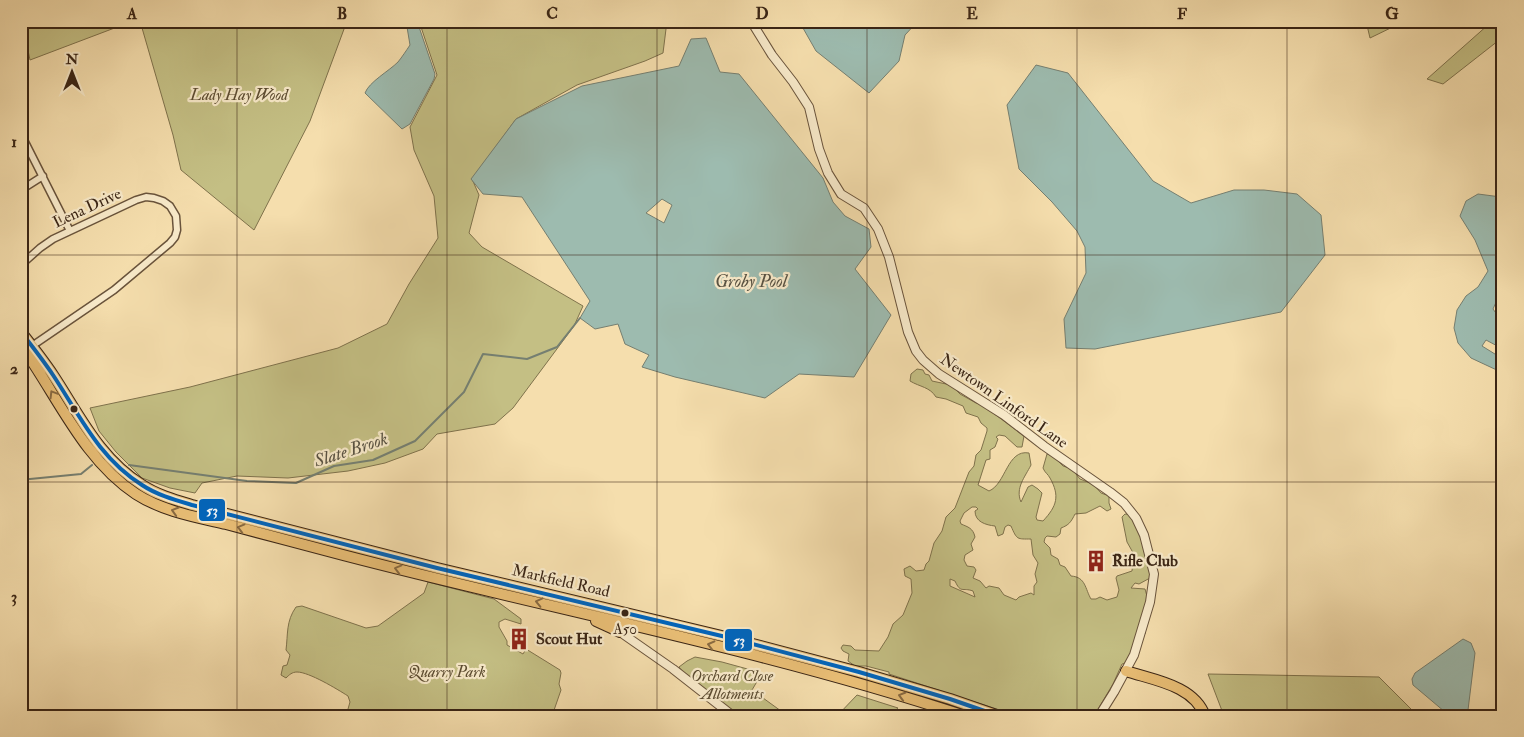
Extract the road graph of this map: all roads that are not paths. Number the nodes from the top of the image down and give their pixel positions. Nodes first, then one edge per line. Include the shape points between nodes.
1 (750, 21) edge
2 (21, 134) edge
3 (43, 176) junction
4 (21, 190) edge
5 (70, 231) junction
6 (21, 265) edge
7 (21, 332) edge
8 (21, 345) edge
9 (32, 346) junction
10 (562, 608) junction
11 (620, 632) joint
12 (1126, 672) junction
13 (733, 716) edge
14 (965, 716) edge
15 (999, 716) edge
16 (1099, 716) edge
17 (1205, 716) edge

1 - 12 street, Newtown Linford Lane via 809,108 819,149 841,194 864,208 878,229 916,351 939,374 1004,415 1110,492 1136,518 1144,534 1154,574 1141,637
2 - 3 street
3 - 4 street
3 - 5 street
5 - 6 street, Lena Drive via 40,248
5 - 9 street, Lena Drive via 136,200 154,198 170,206 178,222 175,237 170,243 114,290
7 - 9 highway, Markfield Road
10 -> 8 highway, Markfield Road via 436,579 168,508 138,495 115,479 101,463
9 - 15 highway, Markfield Road via 93,440 121,469 166,497 437,568 726,637 868,675
10 - 11 highway
14 -> 10 highway, Markfield Road via 831,676
11 - 13 street
12 - 16 street, Newtown Linford Lane
12 - 17 highway via 1183,691 1199,705

